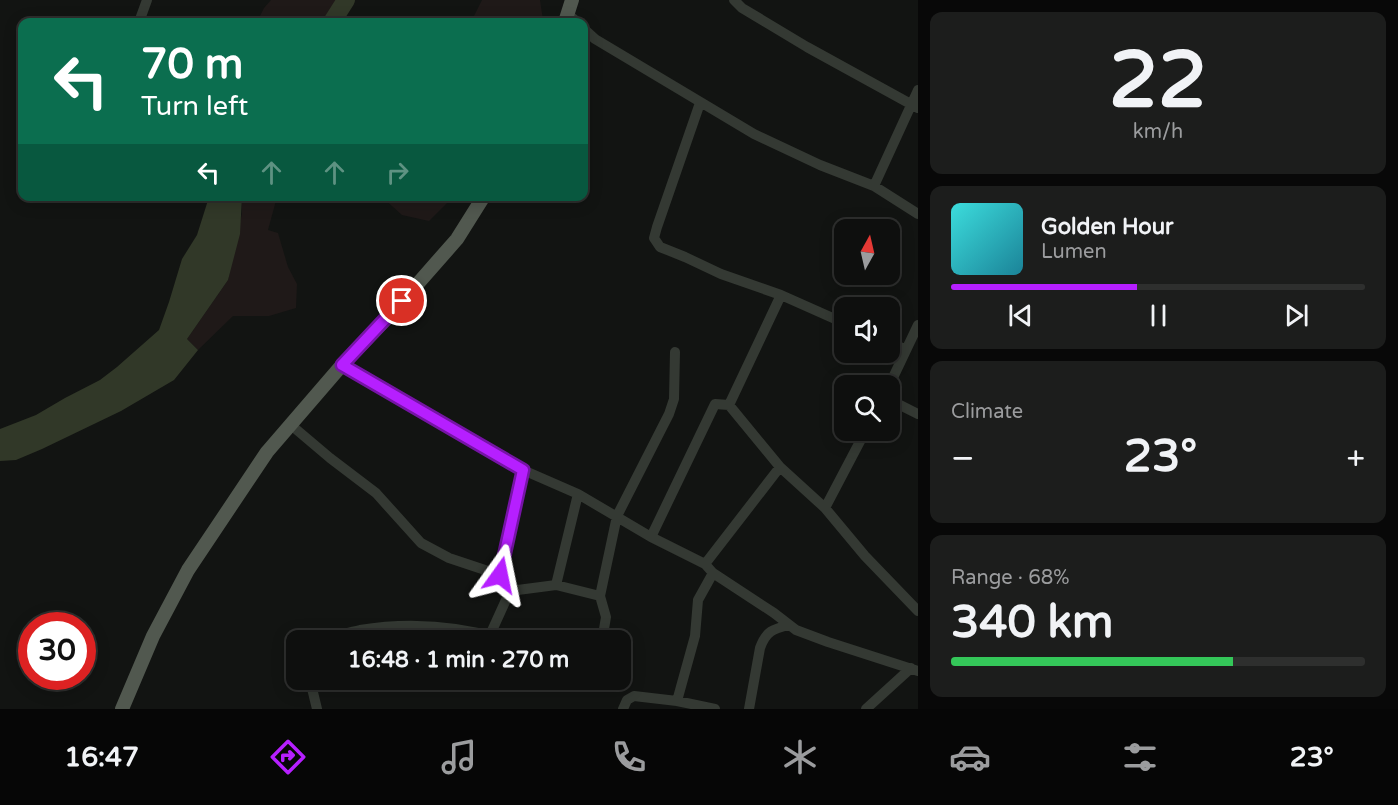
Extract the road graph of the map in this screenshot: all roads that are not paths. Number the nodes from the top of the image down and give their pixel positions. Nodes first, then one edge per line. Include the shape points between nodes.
1 (147, 0) edge
2 (572, 0) edge
3 (734, 0) edge
4 (140, 18) edge
5 (570, 18) edge
6 (588, 33) edge
7 (918, 90) edge
8 (700, 103) junction
9 (914, 107) edge
10 (874, 186) junction
11 (481, 201) edge
12 (918, 214) edge
13 (781, 295) junction
14 (834, 319) edge
15 (918, 325) edge
16 (900, 347) edge
17 (906, 350) junction
18 (675, 352) dead end
19 (342, 365) junction
20 (894, 375) edge
21 (729, 405) junction
22 (900, 405) edge
23 (918, 414) edge
24 (291, 425) junction
25 (860, 441) edge
26 (780, 467) junction
27 (523, 470) junction
28 (578, 494) junction
29 (825, 508) junction
30 (617, 516) junction
31 (651, 537) junction
32 (705, 564) junction
33 (713, 573) junction
34 (500, 575) junction
35 (556, 585) junction
36 (510, 591) junction
37 (600, 596) junction
38 (918, 611) edge
39 (789, 624) junction
40 (362, 630) edge
41 (459, 630) edge
42 (492, 630) edge
43 (604, 630) edge
44 (914, 670) edge
45 (312, 690) edge
46 (677, 701) junction
47 (122, 709) edge
48 (317, 709) edge
49 (623, 709) edge
50 (715, 709) edge
51 (749, 709) edge
52 (866, 709) edge

1 - 4 street
2 - 5 main road
3 - 9 street via 807,47
6 - 8 street
7 - 9 street
8 - 10 street via 754,134
8 - 13 street via 654,238 660,247
9 - 10 street
10 - 12 street
11 - 19 main road via 457,239
13 - 14 street
13 - 21 street
15 - 17 street
16 - 17 street
17 - 20 street
18 - 30 street via 675,399
19 - 24 main road
19 - 27 street
21 - 26 street
21 - 31 street via 716,404
22 - 23 street
24 - 34 street via 376,493 421,543 449,558
24 - 47 main road via 267,452 188,570 153,636
25 - 29 street
26 - 29 street
26 - 32 street
27 - 28 street
27 - 34 street
28 - 30 street
28 - 35 street
29 - 38 street
30 - 31 street
30 - 37 street
31 - 32 street
32 - 33 street
33 - 39 street
33 - 46 street via 698,600 695,636
34 - 36 street
35 - 36 street
35 - 37 street
36 - 42 street
37 - 43 street via 606,618
39 - 44 street via 828,642
39 - 51 street via 763,638
40 - 41 street via 434,626
44 - 52 street
45 - 48 street
46 - 49 street via 634,696
46 - 50 street

